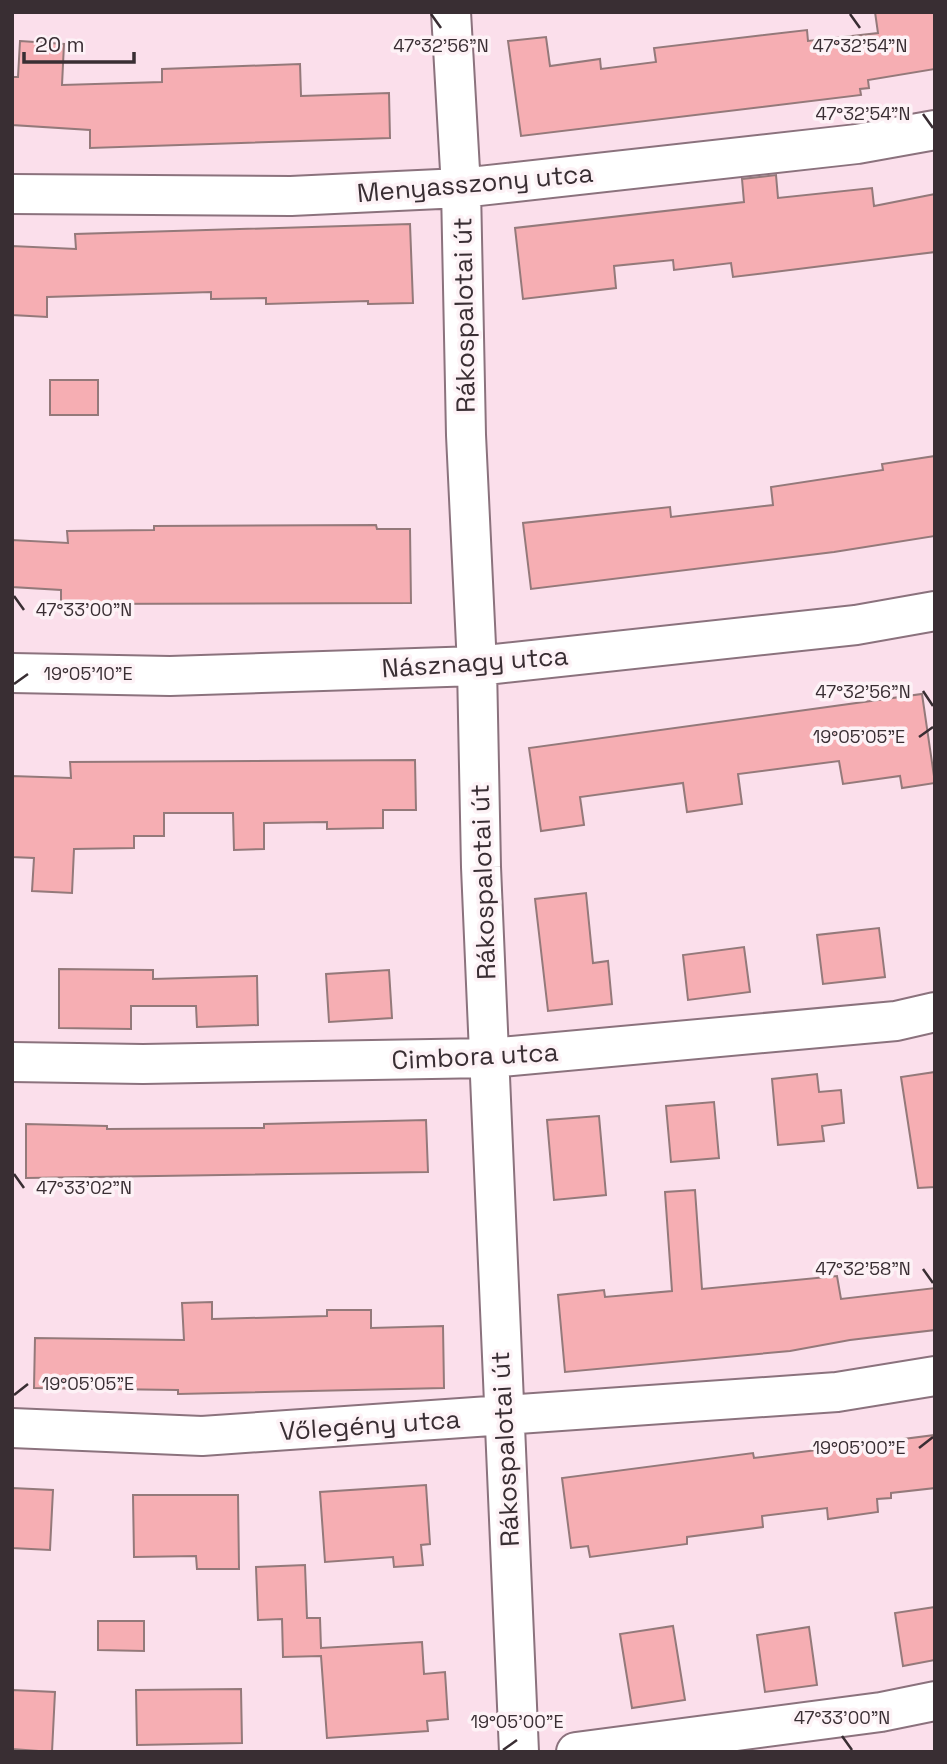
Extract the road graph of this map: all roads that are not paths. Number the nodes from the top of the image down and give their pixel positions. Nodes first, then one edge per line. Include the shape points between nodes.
1 (450, 12) edge
2 (935, 130) edge
3 (461, 188) junction
4 (12, 194) edge
5 (935, 611) edge
6 (477, 666) junction
7 (12, 673) edge
8 (935, 1012) edge
9 (490, 1058) junction
10 (12, 1062) edge
11 (935, 1376) edge
12 (504, 1416) junction
13 (12, 1428) edge
14 (935, 1701) edge
15 (519, 1752) edge
16 (576, 1752) edge

1 - 3 street, Rákospalotai út
2 - 3 street, Menyasszony utca via 857,144
3 - 4 street, Menyasszony utca via 291,196
3 - 6 street, Rákospalotai út
5 - 6 street, Násznagy utca via 856,625
6 - 7 street, Násznagy utca via 170,676
6 - 9 street, Rákospalotai út
8 - 9 street, Cimbora utca via 896,1021
9 - 10 street, Cimbora utca
9 - 12 street, Rákospalotai út
11 - 12 street, Vőlegény utca via 837,1392
12 - 13 street, Vőlegény utca via 202,1436
12 - 15 street, Rákospalotai út
14 - 16 street

